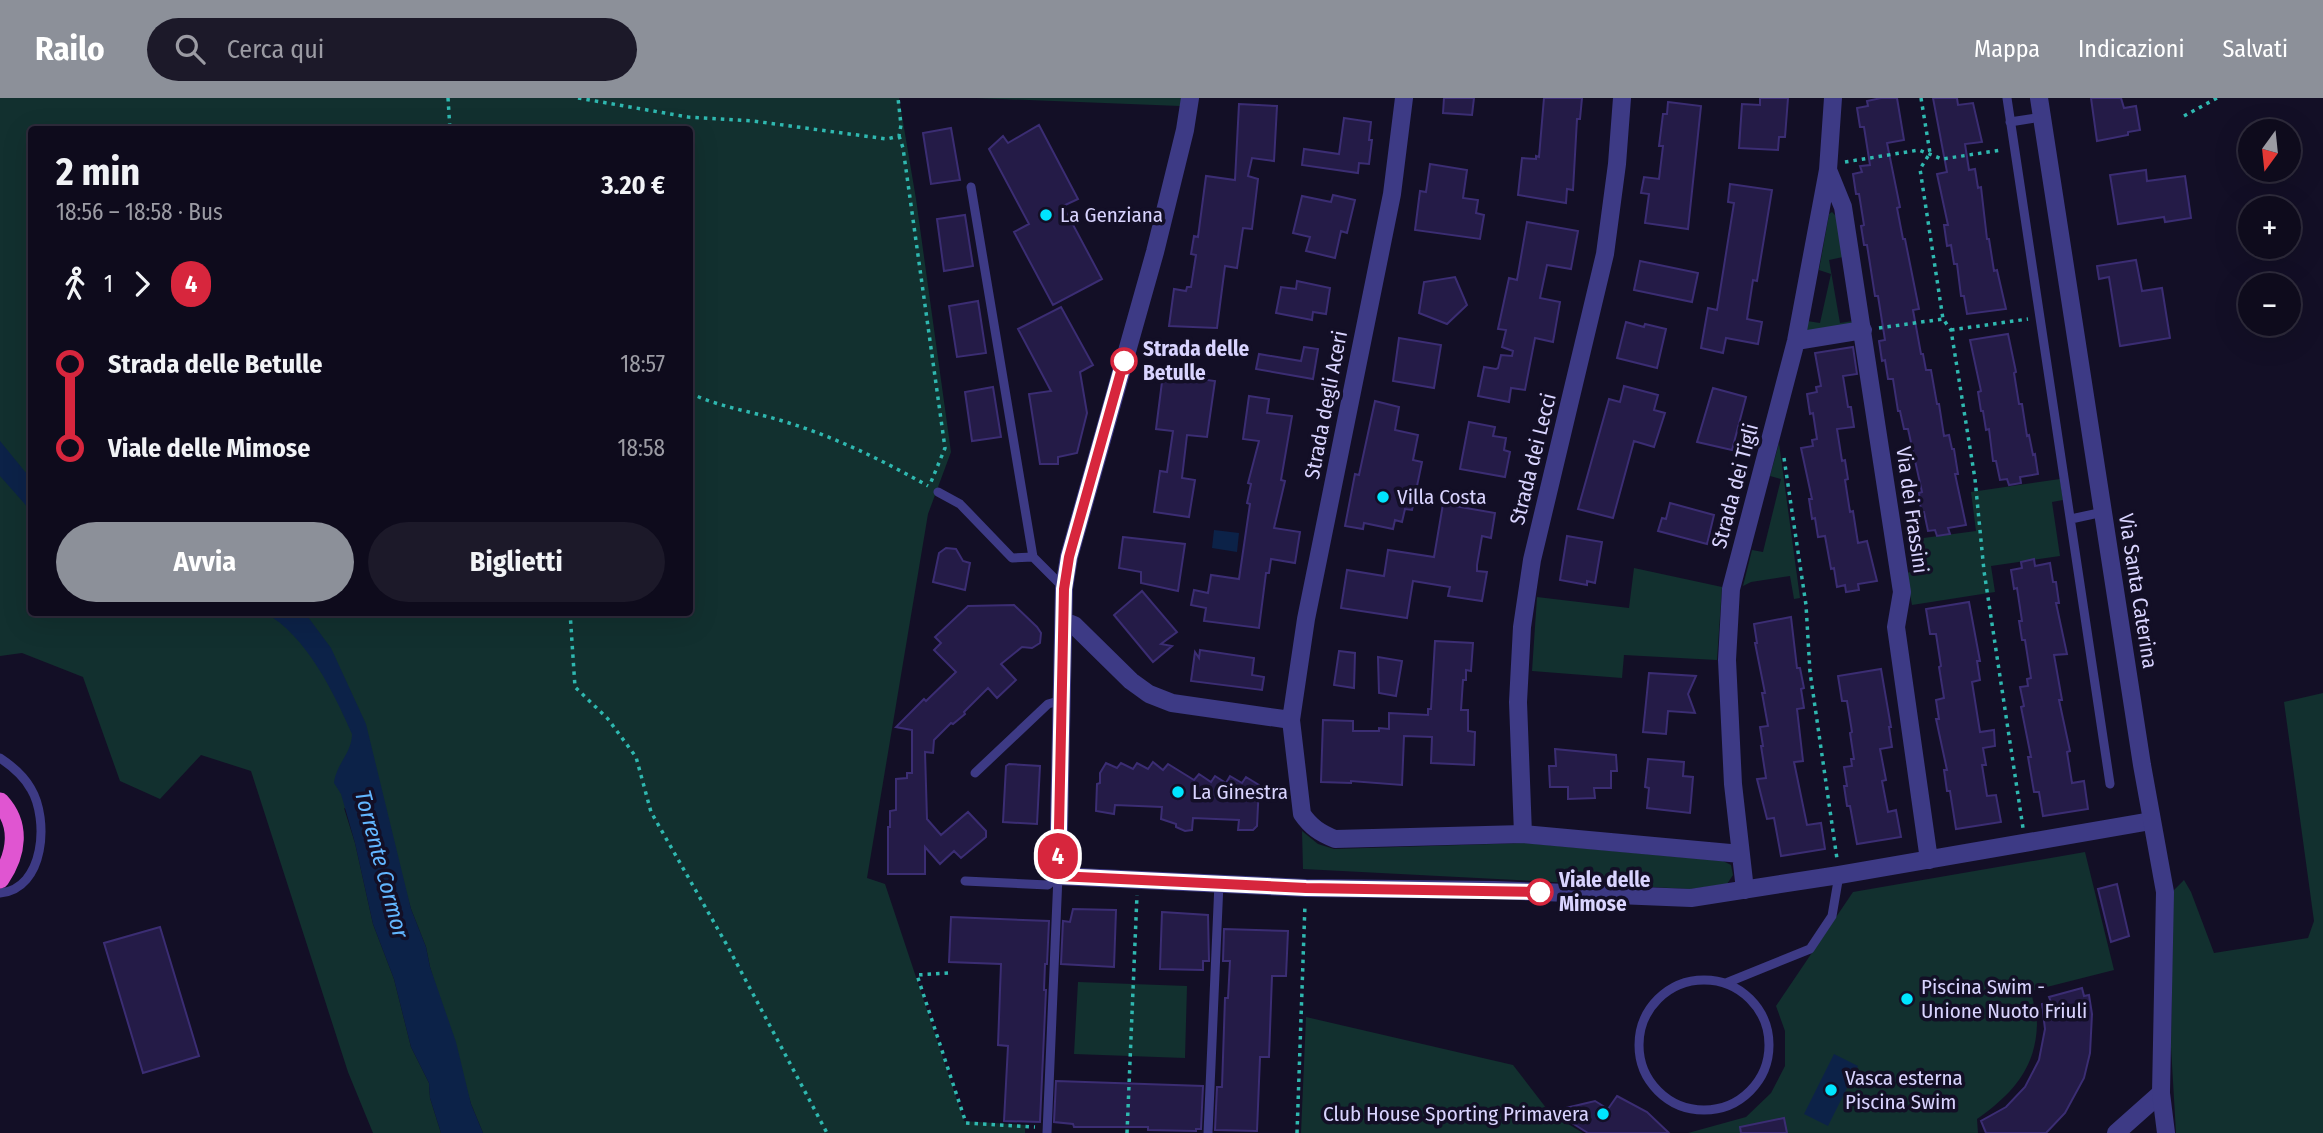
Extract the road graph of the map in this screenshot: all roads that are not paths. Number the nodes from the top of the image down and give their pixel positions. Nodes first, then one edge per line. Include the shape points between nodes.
1 (1190, 98) edge
2 (1404, 98) edge
3 (1622, 98) edge
4 (1833, 98) edge
5 (2007, 98) edge
6 (2039, 98) edge
7 (2042, 117) junction
8 (2010, 122) junction
9 (1829, 167) junction
10 (971, 187) dead end
11 (1863, 330) junction
12 (1796, 341) junction
13 (938, 492) dead end
14 (2103, 512) junction
15 (2071, 519) junction
16 (1033, 557) junction
17 (1064, 589) junction
18 (1064, 621) junction
19 (1062, 701) junction
20 (1291, 720) junction
21 (0, 758) edge
22 (975, 773) dead end
23 (2110, 784) dead end
24 (0, 802) edge
25 (2151, 821) junction
26 (1523, 834) junction
27 (1741, 854) junction
28 (1929, 860) junction
29 (1839, 875) junction
30 (1058, 876) junction
31 (0, 878) edge
32 (965, 881) dead end
33 (1219, 883) junction
34 (1745, 891) junction
35 (0, 893) edge
36 (1726, 983) junction
37 (2161, 1093) junction
38 (1047, 1130) edge
39 (1208, 1133) edge
40 (2116, 1133) edge
41 (2166, 1133) edge

1 - 17 street via 1155,252 1069,557
2 - 20 street, Strada degli Aceri via 1392,194 1306,619
3 - 26 street, Strada dei Lecci via 1605,254 1532,560 1522,626 1518,702
4 - 9 street, Strada dei Tigli
5 - 8 lane
6 - 7 street, Via Santa Caterina
7 - 8 lane
7 - 14 street, Via Santa Caterina
8 - 15 lane
9 - 11 street, Via dei Frassini via 1843,207
9 - 12 street, Strada dei Tigli
10 - 16 lane
11 - 12 street
11 - 28 street, Via dei Frassini via 1902,592 1896,627
12 - 27 street, Strada dei Tigli via 1731,589 1727,660
13 - 16 lane via 960,504 1012,558
14 - 15 lane
14 - 25 street, Via Santa Caterina
15 - 23 lane
16 - 17 lane
17 - 18 street
18 - 19 street
18 - 20 street via 1149,694 1172,703
19 - 22 lane via 1048,704
19 - 30 street
20 - 26 street, Strada degli Aceri via 1302,814 1321,834 1349,840
21 - 35 lane via 31,788 41,820 41,839 31,872 16,888
24 - 31 highway via 9,812 15,845
25 - 28 street
25 - 37 street, Via Santa Caterina via 2165,892
26 - 27 street, Strada degli Aceri
27 - 34 street, Strada dei Tigli
28 - 29 street
29 - 34 street
29 - 36 lane via 1832,916 1810,949
30 - 32 lane via 1048,885
30 - 33 street
30 - 38 lane
33 - 34 street via 1664,898
33 - 39 lane
36 - 36 lane via 1683,983 1649,1010 1640,1030 1639,1052 1657,1090 1695,1110 1736,1102 1753,1088 1769,1050 1759,1010
37 - 40 street
37 - 41 street, Via Santa Caterina

